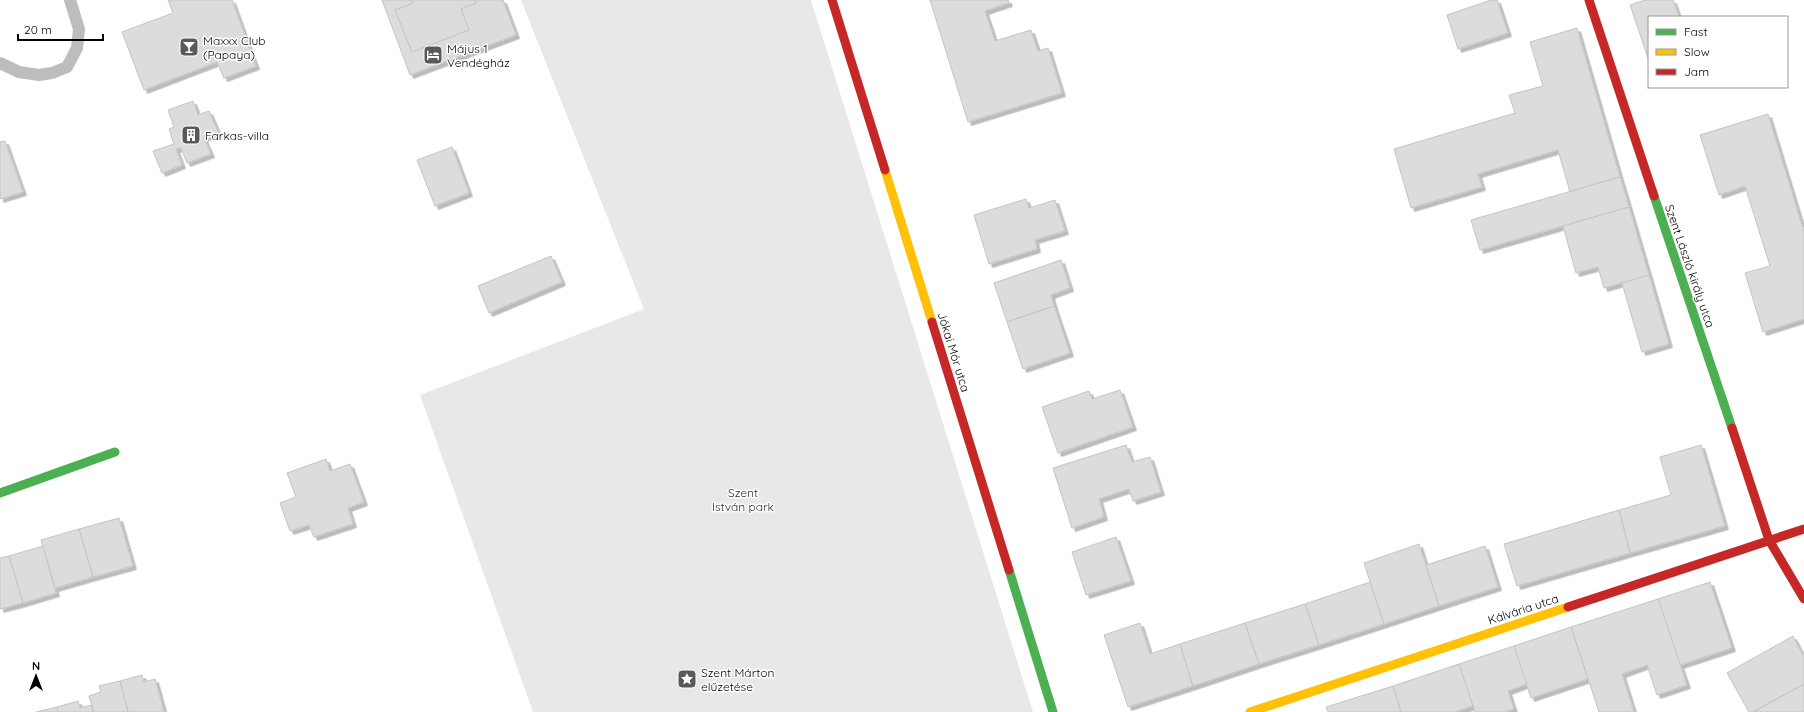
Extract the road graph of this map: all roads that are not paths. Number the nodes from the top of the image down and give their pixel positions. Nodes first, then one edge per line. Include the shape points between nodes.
1 (70, 0) edge
2 (832, 0) edge
3 (1589, 0) edge
4 (0, 63) edge
5 (115, 452) dead end
6 (0, 493) edge
7 (1804, 529) edge
8 (1769, 540) junction
9 (1804, 599) edge
10 (1053, 712) edge
11 (1250, 712) edge

1 - 4 lane via 79,29 77,48 66,67 39,75 19,72
2 - 10 street, Jókai Mór utca
3 - 8 street, Szent László király utca
5 - 6 street
7 - 8 street, Kálvária utca
8 - 9 street, Szent László király utca
8 - 11 street, Kálvária utca

